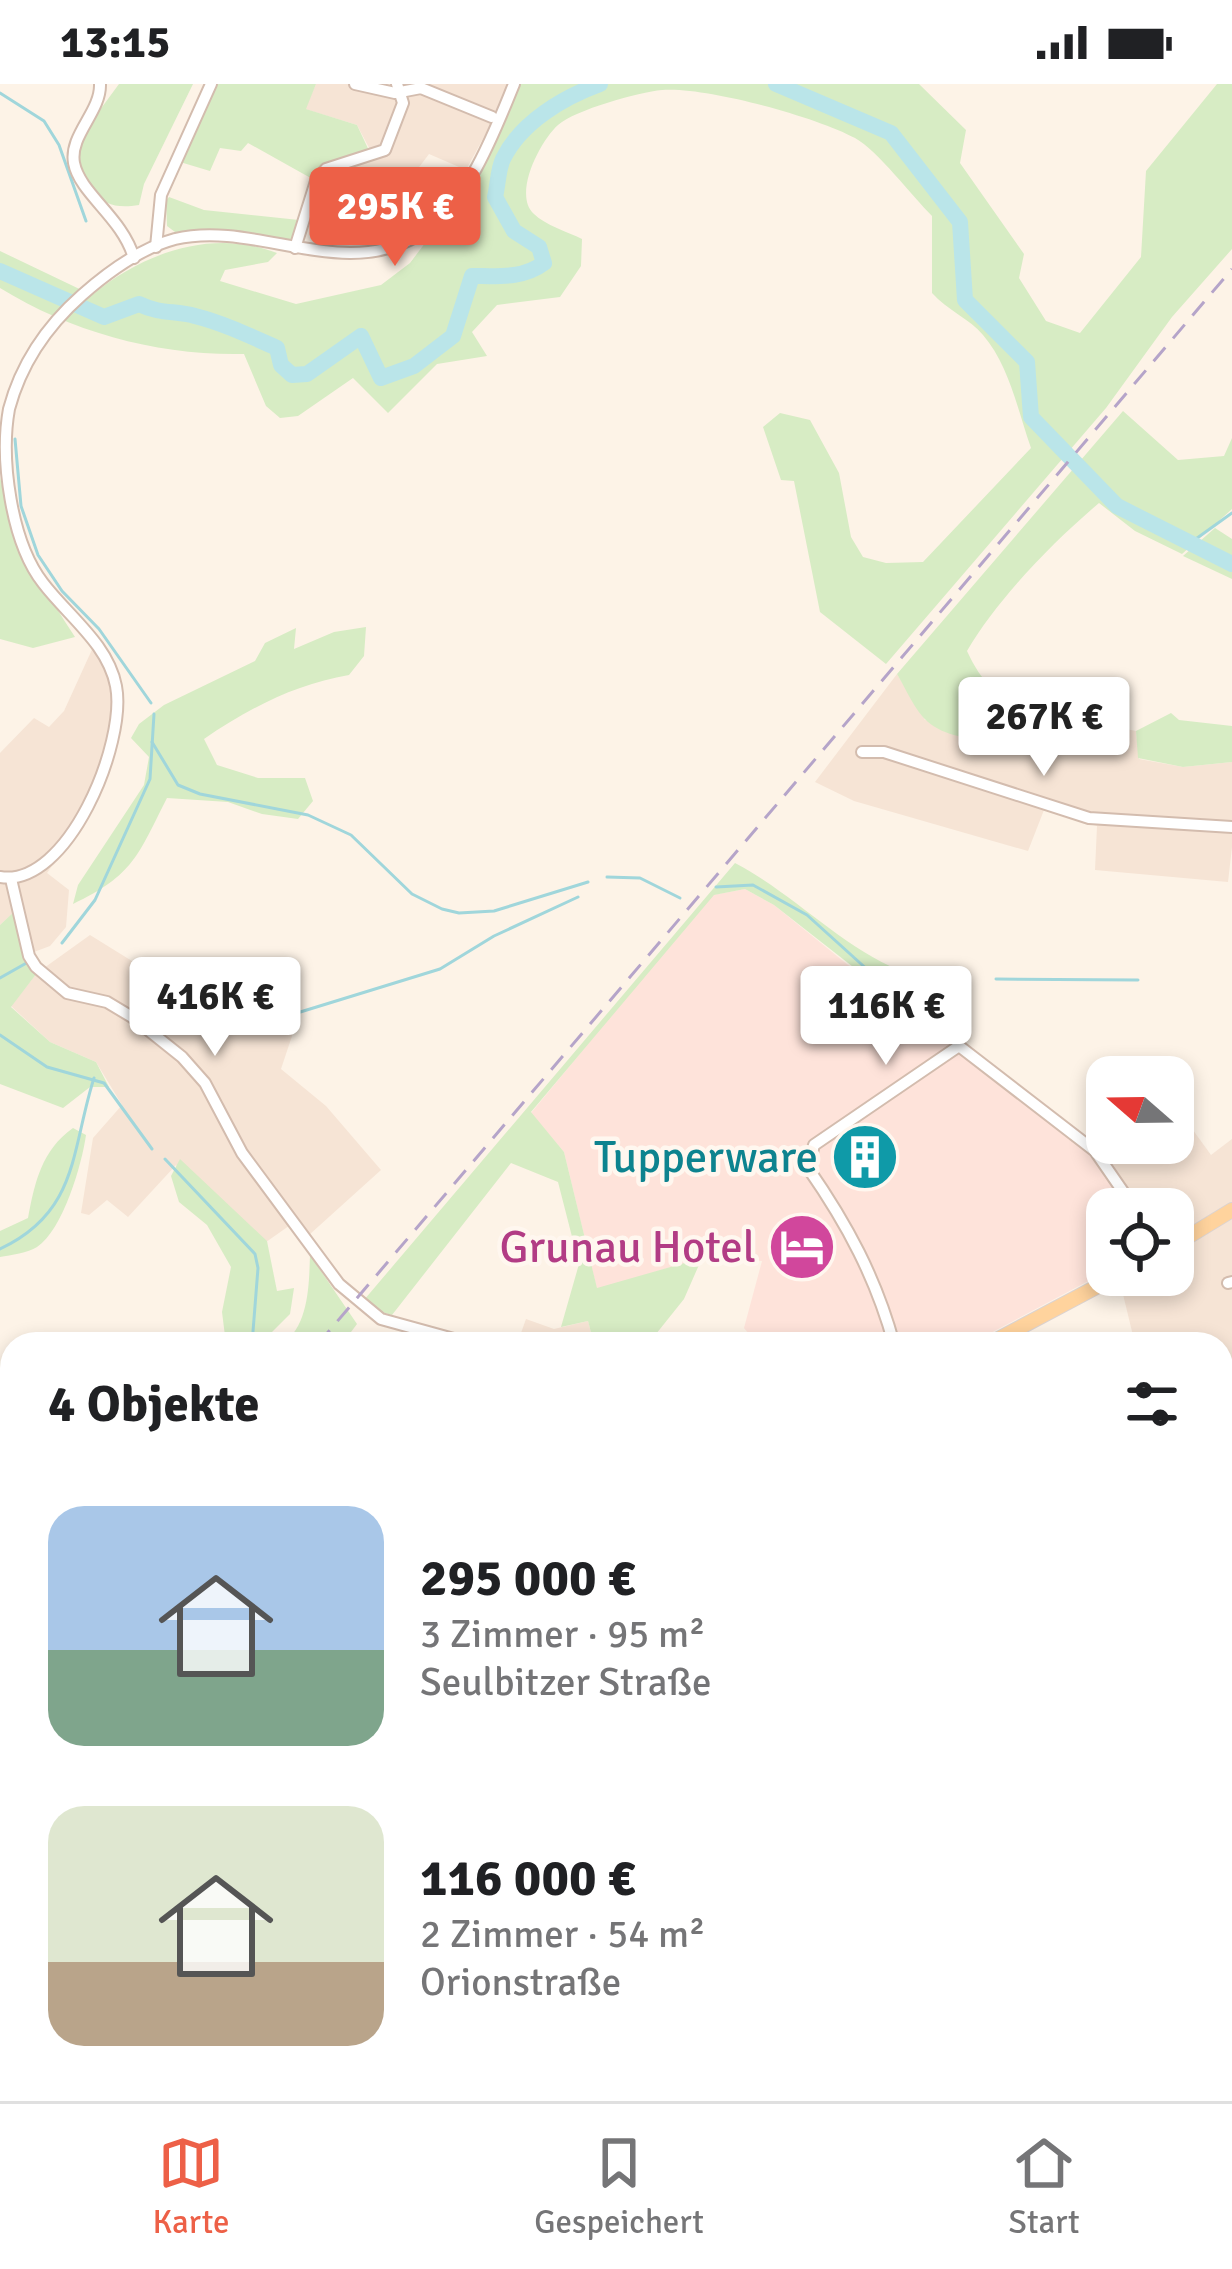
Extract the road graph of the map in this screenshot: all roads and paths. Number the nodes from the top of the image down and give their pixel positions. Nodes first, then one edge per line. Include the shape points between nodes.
1 (100, 84) edge
2 (212, 84) edge
3 (355, 84) edge
4 (514, 84) edge
5 (400, 89) edge
6 (492, 117) dead end
7 (156, 248) junction
8 (295, 248) junction
9 (134, 258) junction
10 (862, 752) dead end
11 (1232, 826) edge
12 (6, 878) edge
13 (1121, 1188) edge
14 (1232, 1210) edge
15 (1194, 1233) edge
16 (1086, 1293) edge
17 (428, 1332) edge
18 (892, 1332) edge
19 (1012, 1332) edge

1 - 9 street via 73,160
2 - 7 street via 161,195
3 - 5 street
4 - 8 street via 484,151 434,224 380,250
5 - 6 street via 421,88
5 - 8 street via 400,119 385,150 337,163 316,182
7 - 8 street via 220,236
7 - 9 street
9 - 12 street via 55,323 22,372 8,412 5,480 21,539 39,579 111,669 118,704 96,788 58,850 27,876
10 - 11 street via 884,752 1089,818
12 - 17 street via 33,962 67,993 107,1002 182,1057 329,1273 388,1321
13 - 18 street via 1095,1151 959,1046 810,1155 808,1168 848,1226
14 - 15 main road
16 - 19 main road

